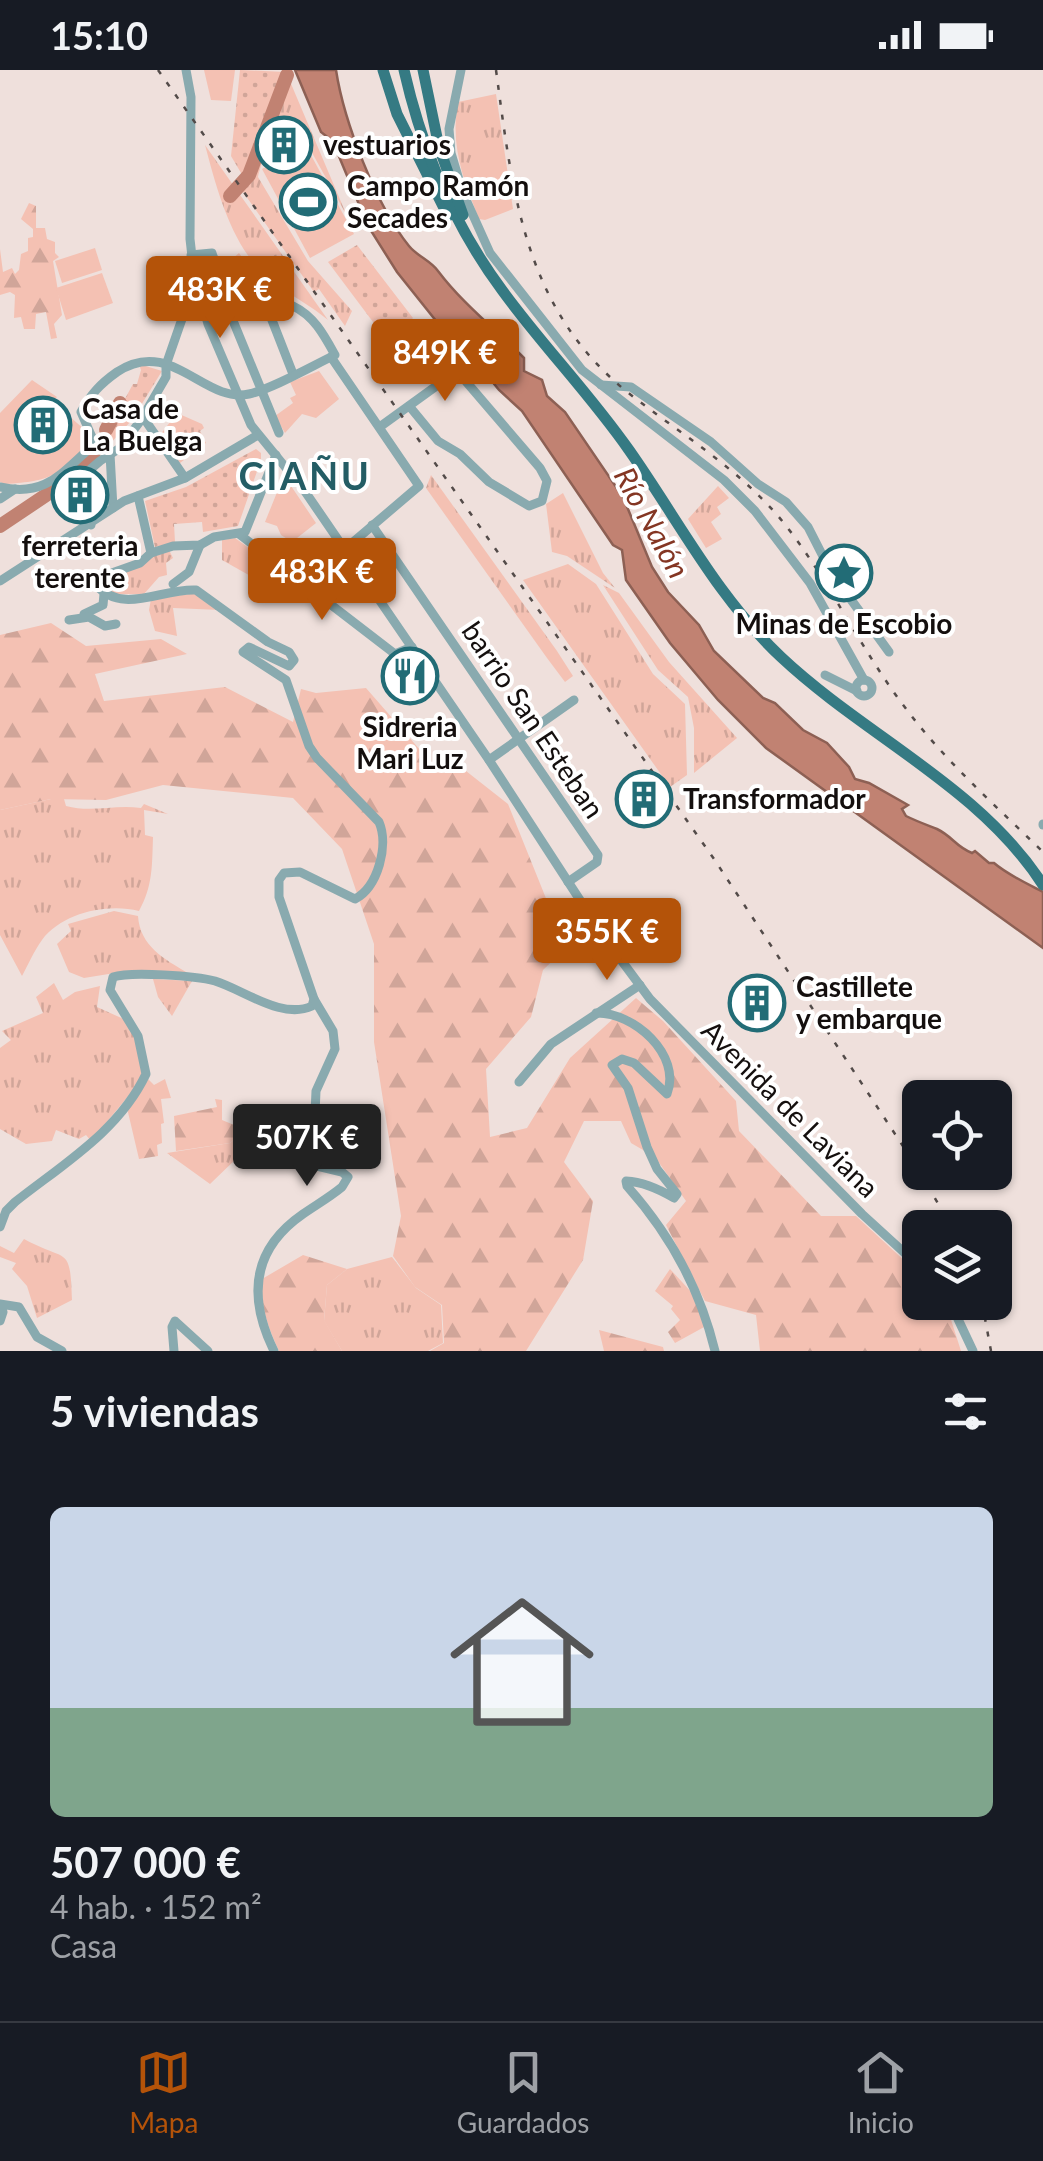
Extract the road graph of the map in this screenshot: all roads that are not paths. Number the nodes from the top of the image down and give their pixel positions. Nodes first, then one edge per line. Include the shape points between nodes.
1 (186, 70) edge
2 (383, 70) edge
3 (404, 70) edge
4 (423, 70) edge
5 (462, 70) edge
6 (468, 238) junction
7 (192, 256) junction
8 (482, 261) junction
9 (221, 280) junction
10 (196, 285) junction
11 (263, 297) junction
12 (333, 356) junction
13 (166, 364) junction
14 (293, 374) junction
15 (601, 385) junction
16 (260, 389) junction
17 (236, 394) junction
18 (410, 406) junction
19 (143, 417) junction
20 (381, 426) junction
21 (278, 433) dead end
22 (258, 436) junction
23 (95, 444) junction
24 (110, 454) junction
25 (276, 455) junction
26 (185, 478) junction
27 (0, 487) edge
28 (17, 488) junction
29 (138, 496) junction
30 (0, 500) edge
31 (113, 508) junction
32 (91, 525) junction
33 (372, 526) junction
34 (238, 534) junction
35 (200, 545) junction
36 (345, 549) junction
37 (151, 553) junction
38 (0, 581) edge
39 (173, 584) dead end
40 (104, 594) junction
41 (116, 624) dead end
42 (412, 647) junction
43 (888, 652) dead end
44 (824, 675) dead end
45 (574, 700) dead end
46 (518, 739) junction
47 (489, 760) junction
48 (568, 882) junction
49 (1043, 885) edge
50 (640, 985) junction
51 (314, 998) junction
52 (596, 1013) junction
53 (519, 1082) dead end
54 (0, 1228) edge
55 (902, 1251) edge
56 (0, 1304) edge
57 (958, 1320) edge
58 (0, 1321) edge
59 (62, 1351) edge
60 (174, 1351) edge
61 (208, 1351) edge
62 (274, 1351) edge
63 (715, 1351) edge
64 (973, 1351) edge

1 - 7 street, Avenida de Laviana
2 - 8 main road via 438,200
3 - 6 main road via 427,151
4 - 6 main road
5 - 15 street via 449,140 476,224 514,287
6 - 8 main road
7 - 9 street via 212,253
7 - 10 street, Avenida de Laviana
8 - 49 main road via 602,413 748,624 980,812
9 - 11 street
9 - 16 street
10 - 13 street
10 - 17 street, Avenida de Laviana
11 - 12 street via 309,316
11 - 14 street
12 - 14 street
12 - 20 street
13 - 17 street
13 - 19 street via 166,377
13 - 23 street via 138,362 97,386 82,412
14 - 16 street
15 - 43 street via 631,387 786,502
15 - 44 street via 756,511 810,583 856,685
16 - 17 street
16 - 21 street
17 - 22 street, Avenida de Laviana
18 - 18 street via 457,371 540,468 545,496 536,504 520,502 438,442
18 - 20 street
19 - 24 street
19 - 26 street
20 - 33 street via 419,486
22 - 25 street, Avenida de Laviana
22 - 26 street
23 - 24 street
23 - 28 street via 46,486
24 - 31 street
24 - 32 street via 64,492
25 - 34 street via 248,528
25 - 36 street, Avenida de Laviana
26 - 29 street
27 - 28 street
28 - 30 street
29 - 31 street
29 - 37 street
31 - 32 street
32 - 38 street
33 - 36 street
33 - 46 street, barrio San Esteban
34 - 35 street
34 - 42 street via 395,654
35 - 37 street
35 - 39 street via 189,572
36 - 42 street, Avenida de Laviana
37 - 40 street via 95,580
40 - 41 street via 103,604 69,620 89,616 105,626
40 - 51 street via 129,600 196,590 293,656 289,666 249,647 243,652 286,680 309,746 372,813 384,839 367,889 355,899 300,872 279,880
42 - 47 street, Avenida de Laviana
45 - 46 street
46 - 47 street
46 - 48 street, barrio San Esteban via 598,855
47 - 48 street, Avenida de Laviana
48 - 50 street, Avenida de Laviana
50 - 52 street
50 - 55 street, Avenida de Laviana
51 - 54 street via 312,1006 294,1010 201,978 114,977 110,990 142,1050 142,1083 95,1141 15,1202
51 - 62 street via 333,1031 335,1049 316,1091 313,1159 348,1177 285,1230 262,1267 256,1297
52 - 53 street via 551,1044
52 - 63 street via 626,1018 654,1041 671,1071 667,1094 634,1063 622,1059 612,1065 628,1088 657,1169 678,1194 626,1181 655,1218 706,1312
56 - 58 street
56 - 59 street via 20,1308 37,1337
57 - 64 street
60 - 61 street via 176,1321

